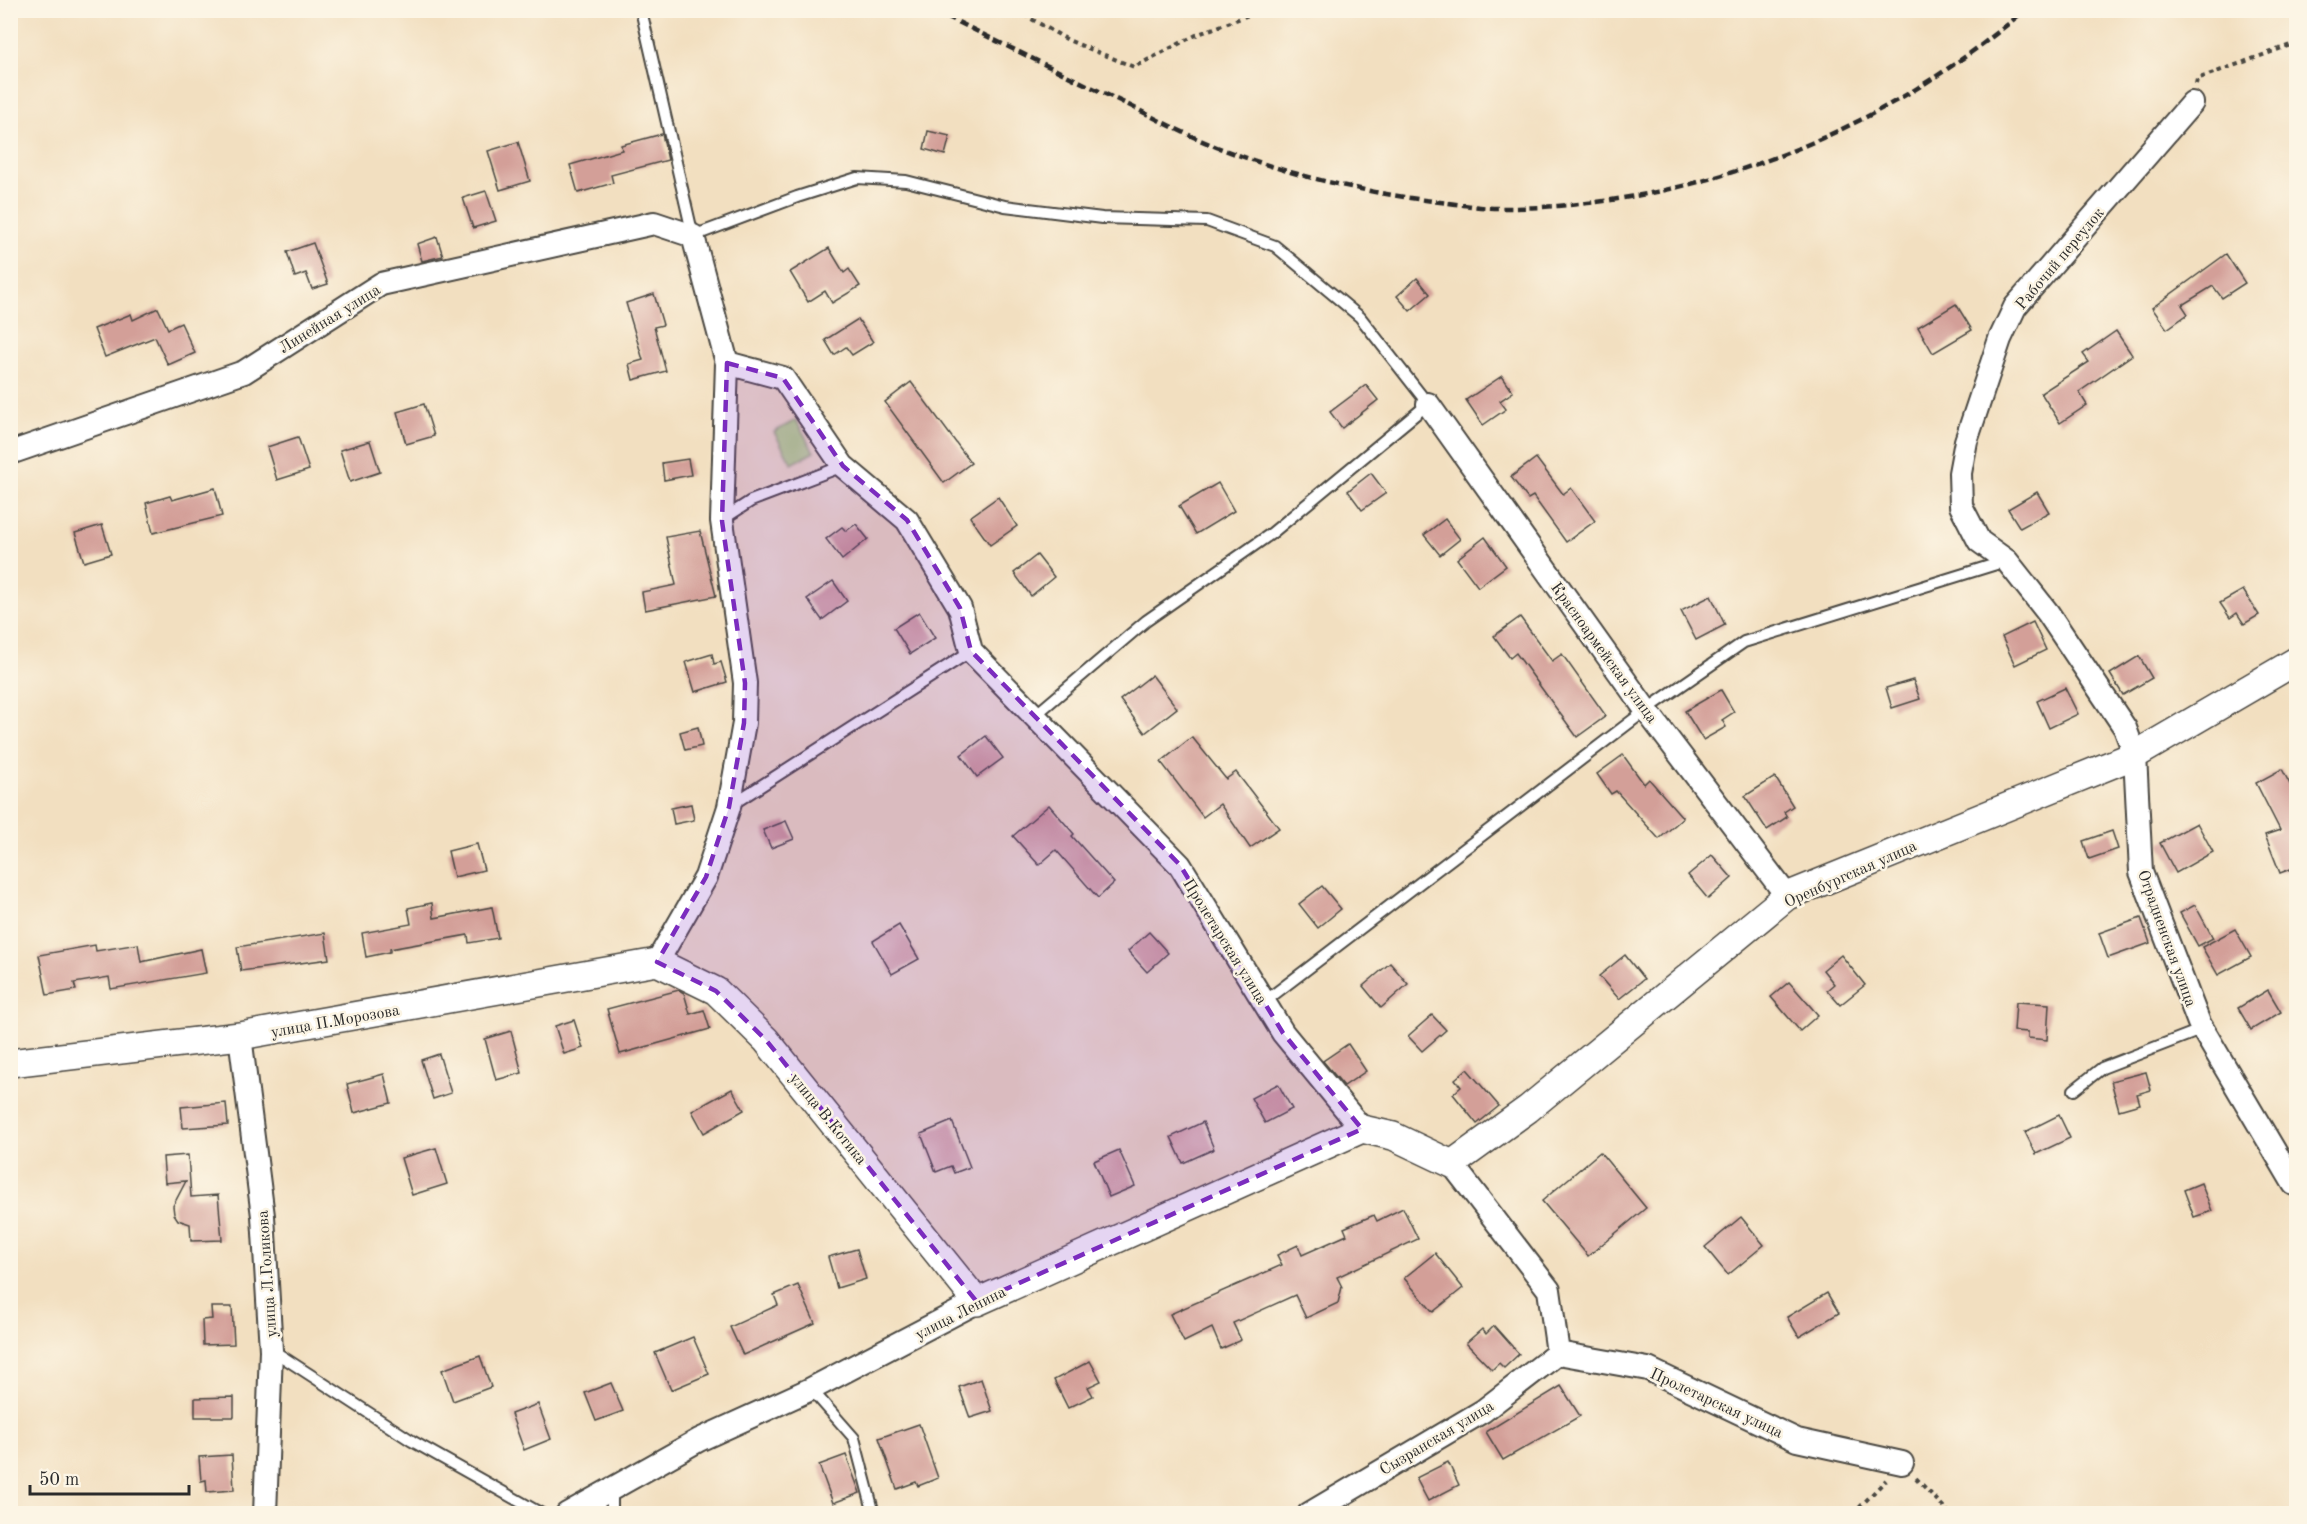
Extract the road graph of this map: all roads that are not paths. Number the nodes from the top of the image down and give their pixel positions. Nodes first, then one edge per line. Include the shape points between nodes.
1 (641, 10) edge
2 (2192, 103) road end
3 (693, 236) junction
4 (727, 363) junction
5 (1428, 404) junction
6 (10, 453) edge
7 (843, 466) junction
8 (722, 521) junction
9 (2007, 561) junction
10 (971, 651) junction
11 (2296, 661) edge
12 (1646, 710) junction
13 (1033, 718) junction
14 (2135, 755) junction
15 (729, 807) junction
16 (1787, 896) junction
17 (657, 962) junction
18 (1264, 1002) junction
19 (2203, 1029) junction
20 (240, 1036) junction
21 (10, 1063) edge
22 (2074, 1090) dead end
23 (1362, 1129) junction
24 (1452, 1164) junction
25 (2294, 1184) dead end
26 (978, 1302) junction
27 (272, 1350) junction
28 (1558, 1353) junction
29 (811, 1389) junction
30 (1902, 1463) road end
31 (612, 1488) junction
32 (265, 1514) edge
33 (542, 1514) edge
34 (567, 1514) edge
35 (612, 1514) edge
36 (874, 1514) edge
37 (1309, 1514) edge

1 - 3 lane
2 - 9 street, Рабочий переулок via 2015,307 2000,339 1966,441 1960,473 1961,506 1979,541
3 - 4 street
3 - 5 lane via 857,178 906,181 1005,206 1102,218 1207,221 1275,246 1284,253 1360,317
3 - 6 street, Линейная улица via 654,223 381,284 244,372
4 - 7 street, Пролетарская улица via 783,378
4 - 8 street
5 - 12 street, Красноармейская улица
5 - 13 lane via 1272,533 1146,621
7 - 8 lane via 751,501
7 - 10 street, Пролетарская улица via 907,520 960,608
8 - 15 street via 745,683 744,723
9 - 12 lane via 1744,642
9 - 14 street, Отрадненская улица via 2048,613 2125,728
10 - 13 street, Пролетарская улица
10 - 15 lane
11 - 14 street, Оренбургская улица
12 - 16 street, Красноармейская улица
12 - 18 lane
13 - 18 street, Пролетарская улица via 1180,865
14 - 16 street, Оренбургская улица
14 - 19 street, Отрадненская улица via 2141,872
15 - 17 street via 706,877
16 - 24 street, Оренбургская улица via 1528,1109
17 - 20 street, улица П.Морозова
17 - 26 street, улица В.Котика via 716,992 766,1040
18 - 23 street, Пролетарская улица via 1283,1033
19 - 22 lane via 2102,1068
19 - 25 street, Отрадненская улица
20 - 21 street, улица П.Морозова
20 - 27 street, улица Л.Голикова via 263,1216
23 - 24 street via 1392,1136
23 - 26 street, улица Ленина
24 - 28 street via 1549,1290
26 - 29 street, улица Ленина
27 - 32 street, улица Л.Голикова
27 - 33 lane via 412,1441
28 - 30 street, Пролетарская улица via 1648,1369 1797,1440
28 - 37 street, Сызранская улица via 1483,1411
29 - 31 street, улица Ленина via 699,1440
29 - 36 lane via 854,1438
31 - 34 street, улица Ленина
31 - 35 lane

